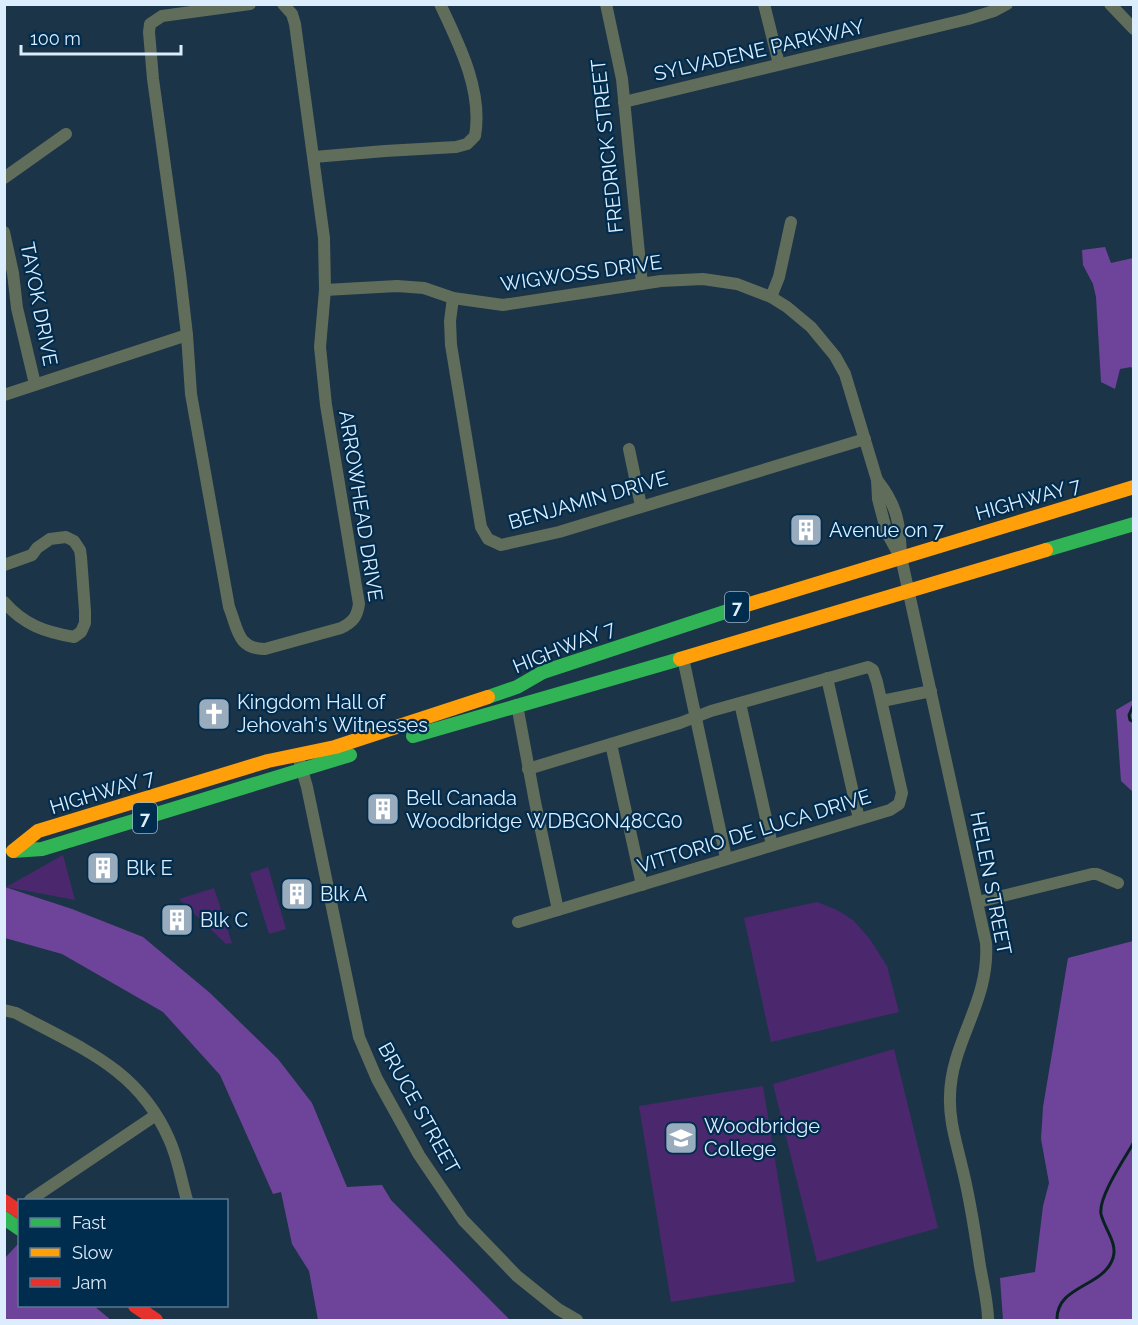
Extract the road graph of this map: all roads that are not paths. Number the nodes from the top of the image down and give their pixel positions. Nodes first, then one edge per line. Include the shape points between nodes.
1 (250, 4) edge
2 (283, 4) edge
3 (440, 4) edge
4 (606, 4) edge
5 (764, 4) edge
6 (1007, 4) edge
7 (1110, 4) edge
8 (221, 6) edge
9 (1134, 29) edge
10 (779, 64) junction
11 (624, 102) junction
12 (66, 134) dead end
13 (314, 158) junction
14 (4, 178) edge
15 (791, 222) dead end
16 (4, 232) edge
17 (642, 284) junction
18 (325, 290) junction
19 (771, 297) junction
20 (453, 298) junction
21 (187, 336) junction
22 (35, 384) junction
23 (4, 395) edge
24 (865, 439) junction
25 (629, 449) dead end
26 (1134, 487) edge
27 (641, 506) junction
28 (1134, 524) edge
29 (901, 557) junction
30 (4, 565) edge
31 (908, 592) junction
32 (4, 602) edge
33 (683, 658) junction
34 (827, 678) junction
35 (931, 691) junction
36 (882, 701) junction
37 (740, 703) junction
38 (517, 705) junction
39 (696, 717) junction
40 (612, 744) junction
41 (298, 755) junction
42 (302, 770) junction
43 (528, 770) junction
44 (859, 819) junction
45 (772, 845) junction
46 (9, 852) edge
47 (726, 858) junction
48 (1118, 883) dead end
49 (642, 885) junction
50 (978, 902) junction
51 (558, 910) junction
52 (518, 922) dead end
53 (4, 1010) edge
54 (156, 1115) junction
55 (31, 1199) edge
56 (187, 1199) edge
57 (11, 1210) edge
58 (18, 1225) edge
59 (138, 1307) edge
60 (156, 1320) edge
61 (577, 1320) edge
62 (988, 1320) edge

1 - 8 street
2 - 13 street via 295,24
3 - 13 street via 471,81 477,112 475,136 456,147
4 - 11 street, FREDRICK STREET
5 - 10 street
6 - 10 street, SYLVADENE PARKWAY via 968,19
7 - 9 street
8 - 21 street via 162,16 150,24 149,32
10 - 11 street, SYLVADENE PARKWAY
11 - 17 street, FREDRICK STREET
12 - 14 street
13 - 18 street via 324,238
15 - 19 street
16 - 22 street, TAYOK DRIVE
17 - 19 street, WIGWOSS DRIVE via 691,279 721,281
17 - 20 street, WIGWOSS DRIVE via 503,305
18 - 20 street, WIGWOSS DRIVE via 397,286 424,288
18 - 21 street, ARROWHEAD DRIVE via 320,347 326,405 360,604 353,622 341,628 265,649 245,644 238,634 229,607 199,446
19 - 24 street, WIGWOSS DRIVE via 811,327 835,356 851,390
20 - 27 street, BENJAMIN DRIVE via 451,345 482,527 488,538 501,545 512,544
21 - 22 street
22 - 23 street
24 - 27 street, BENJAMIN DRIVE
24 - 29 street, WIGWOSS DRIVE via 877,480 890,496 900,529
25 - 27 street
26 - 29 main road, HIGHWAY 7 / 7
28 - 31 main road, HIGHWAY 7 / 7
29 - 31 street, WIGWOSS DRIVE
29 - 41 main road, HIGHWAY 7 / 7 via 654,634 426,718
30 - 32 street via 32,555 50,539 66,537 74,541 83,566 85,623 74,637 49,632 17,616
31 - 33 main road, HIGHWAY 7 / 7
31 - 35 street, HELEN STREET
33 - 38 main road, HIGHWAY 7 / 7
33 - 39 street
34 - 36 street, VITTORIO DE LUCA DRIVE via 868,667 873,670
34 - 37 street, VITTORIO DE LUCA DRIVE
34 - 44 street
35 - 36 street
35 - 50 street, HELEN STREET
36 - 44 street, VITTORIO DE LUCA DRIVE via 902,793 898,804 890,810
37 - 39 street, VITTORIO DE LUCA DRIVE
37 - 45 street
38 - 42 main road, HIGHWAY 7 / 7
38 - 43 street
39 - 40 street, VITTORIO DE LUCA DRIVE
39 - 47 street
40 - 43 street, VITTORIO DE LUCA DRIVE
40 - 49 street
41 - 42 street, BRUCE STREET
41 - 46 main road, HIGHWAY 7 / 7 via 38,831
42 - 46 main road, HIGHWAY 7 / 7 via 42,849
42 - 61 street, BRUCE STREET via 356,1027 377,1079 419,1155 463,1220 517,1276
43 - 51 street
44 - 45 street, VITTORIO DE LUCA DRIVE
45 - 47 street, VITTORIO DE LUCA DRIVE
47 - 49 street, VITTORIO DE LUCA DRIVE
48 - 50 street via 1092,874
49 - 51 street, VITTORIO DE LUCA DRIVE
50 - 62 street, HELEN STREET via 986,943 986,977 957,1057 950,1097 954,1139 972,1213
51 - 52 street, VITTORIO DE LUCA DRIVE
53 - 54 street via 108,1064 137,1088
54 - 55 street
54 - 56 street via 170,1140
57 - 58 main road
59 - 60 main road

